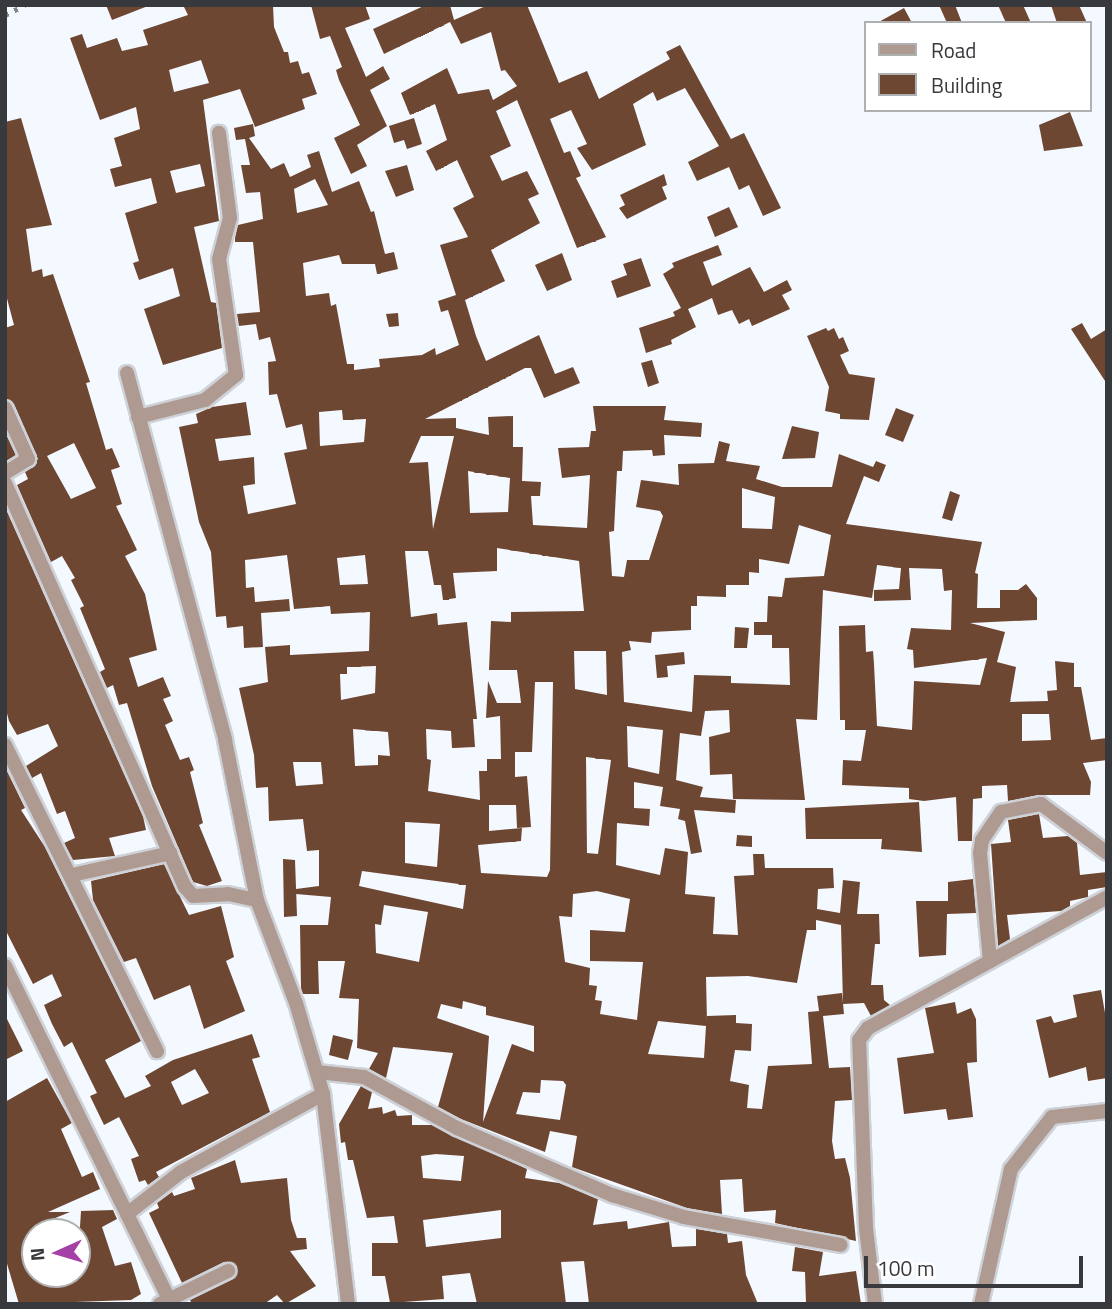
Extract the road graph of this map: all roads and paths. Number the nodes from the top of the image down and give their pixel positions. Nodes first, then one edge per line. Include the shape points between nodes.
1 (219, 133) dead end
2 (127, 373) dead end
3 (5, 408) edge
4 (138, 417) junction
5 (5, 473) edge
6 (5, 483) edge
7 (5, 745) edge
8 (171, 853) junction
9 (1107, 853) edge
10 (72, 875) junction
11 (1107, 897) edge
12 (257, 900) junction
13 (990, 961) junction
14 (5, 965) edge
15 (157, 1051) dead end
16 (317, 1072) junction
17 (323, 1094) junction
18 (1107, 1111) edge
19 (127, 1214) junction
20 (841, 1245) dead end
21 (228, 1271) dead end
22 (167, 1303) edge
23 (348, 1304) edge
24 (875, 1304) edge
25 (981, 1304) edge

1 - 4 street via 230,218 219,259 236,375 205,400
2 - 4 street
3 - 5 street via 28,459
4 - 12 street via 225,740
6 - 8 street
7 - 10 street
8 - 10 street
8 - 12 street via 193,897 228,894
9 - 13 street via 1041,804 1001,812 982,840 980,853
10 - 15 street
11 - 13 street
12 - 16 street
13 - 24 street via 867,1028 859,1040 866,1228
14 - 19 street
16 - 17 street
16 - 20 street via 364,1077 457,1128 612,1195 684,1217
17 - 19 street via 180,1172
17 - 23 street
18 - 25 street via 1052,1117 1010,1169
19 - 22 street
21 - 22 street

